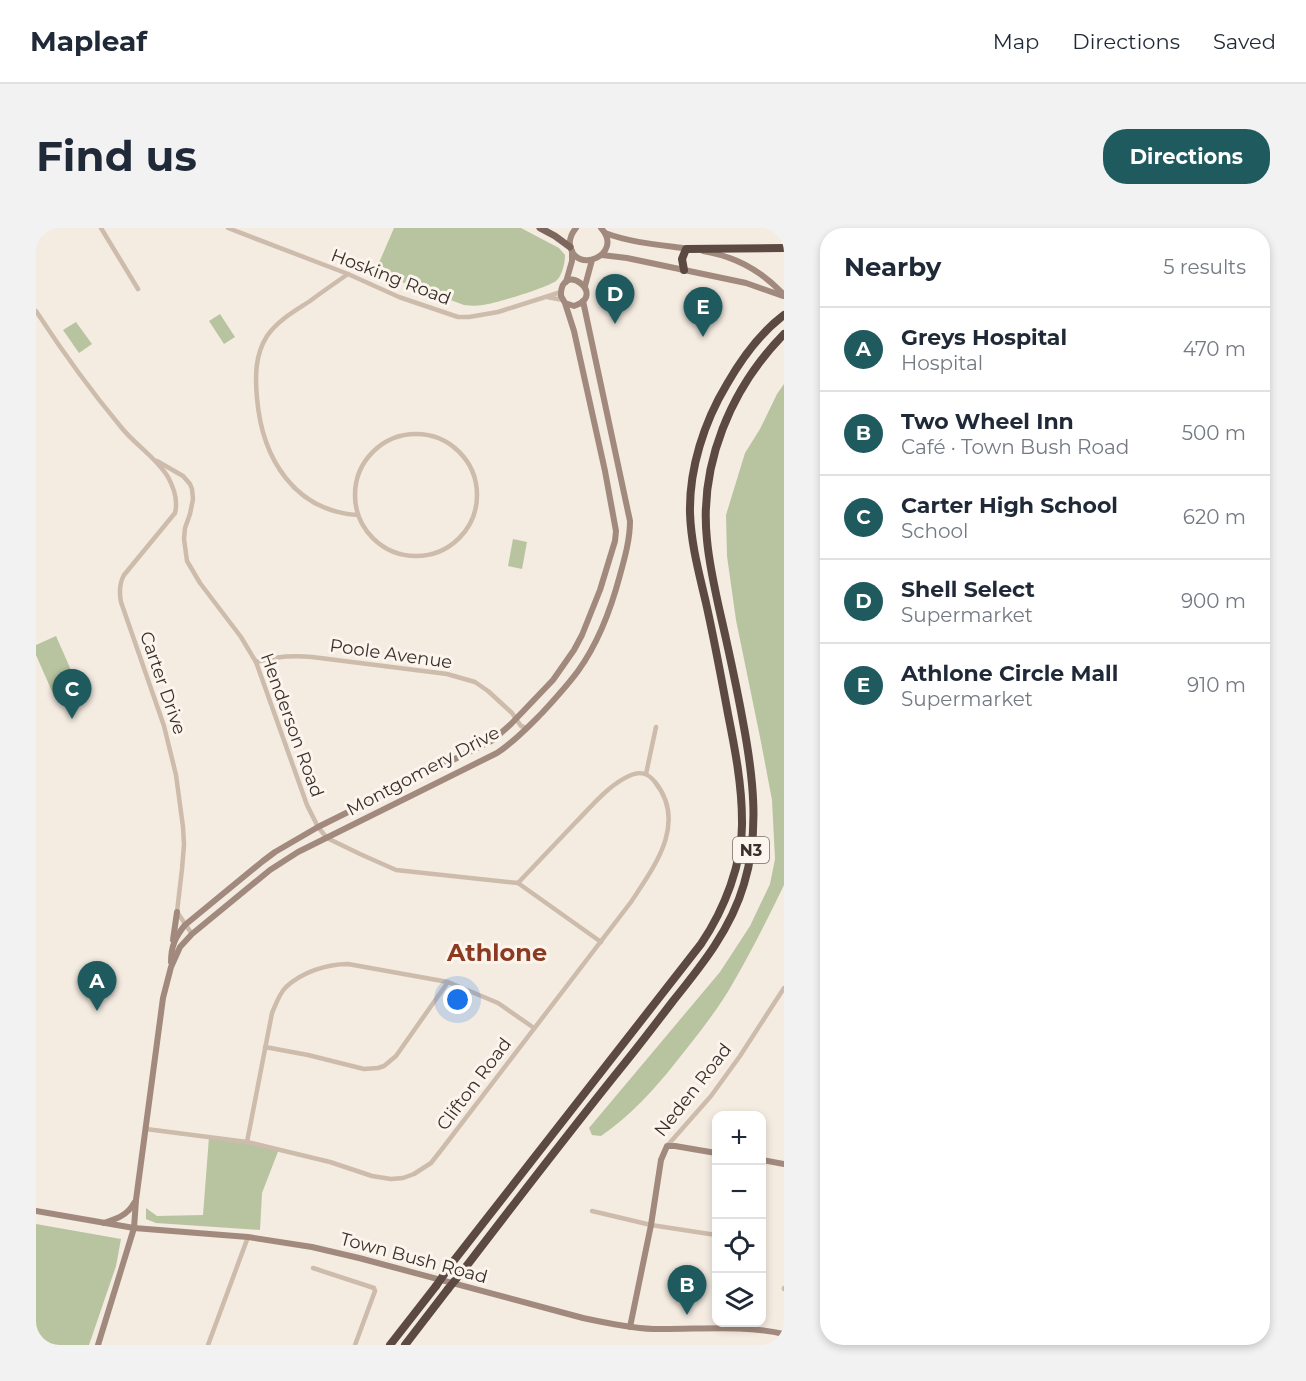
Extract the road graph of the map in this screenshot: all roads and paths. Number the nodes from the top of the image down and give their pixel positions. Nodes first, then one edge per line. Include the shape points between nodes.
1 (101, 228) edge
2 (228, 228) edge
3 (540, 228) edge
4 (576, 228) edge
5 (604, 230) edge
6 (784, 248) edge
7 (571, 249) junction
8 (686, 249) junction
9 (602, 255) junction
10 (592, 260) junction
11 (684, 270) junction
12 (348, 274) junction
13 (566, 282) junction
14 (585, 286) junction
15 (138, 289) dead end
16 (561, 292) junction
17 (784, 296) edge
18 (547, 297) junction
19 (583, 301) junction
20 (564, 302) junction
21 (36, 311) edge
22 (784, 315) edge
23 (42, 321) junction
24 (36, 323) edge
25 (784, 334) edge
26 (595, 357) junction
27 (580, 360) junction
28 (157, 461) junction
29 (183, 476) junction
30 (170, 482) junction
31 (358, 515) junction
32 (600, 590) junction
33 (615, 593) junction
34 (597, 600) junction
35 (612, 605) junction
36 (256, 662) junction
37 (515, 715) junction
38 (528, 722) junction
39 (656, 727) dead end
40 (646, 774) junction
41 (417, 779) junction
42 (410, 782) junction
43 (423, 789) junction
44 (415, 793) junction
45 (318, 827) junction
46 (327, 838) junction
47 (255, 867) junction
48 (246, 875) junction
49 (263, 876) junction
50 (253, 883) junction
51 (518, 883) junction
52 (177, 912) junction
53 (185, 925) junction
54 (192, 933) junction
55 (601, 942) junction
56 (172, 944) junction
57 (171, 968) junction
58 (448, 982) junction
59 (784, 988) edge
60 (534, 1028) junction
61 (265, 1047) junction
62 (146, 1129) junction
63 (247, 1142) junction
64 (667, 1146) junction
65 (712, 1152) edge
66 (766, 1161) edge
67 (784, 1164) edge
68 (136, 1200) junction
69 (36, 1211) edge
70 (592, 1211) dead end
71 (103, 1223) junction
72 (651, 1225) junction
73 (134, 1228) junction
74 (712, 1234) edge
75 (248, 1237) junction
76 (313, 1268) dead end
77 (630, 1327) junction
78 (784, 1334) edge
79 (98, 1345) edge
80 (208, 1345) edge
81 (355, 1345) edge
82 (390, 1345) edge
83 (405, 1345) edge

1 - 15 street
2 - 12 street, Hosking Road
3 - 7 main road
4 - 7 street via 571,236
5 - 8 street via 624,239
5 - 9 street via 607,245
6 - 8 highway
7 - 10 street via 581,259
7 - 13 street
8 - 11 highway via 682,259
8 - 17 street via 739,261
9 - 10 street
9 - 11 street
10 - 14 street
11 - 17 street via 746,283
12 - 18 street, Hosking Road via 399,297 458,316 498,312
12 - 31 street via 275,326 257,360 256,390 262,432 282,474 323,507
13 - 14 street via 578,281
13 - 16 street
14 - 19 street
16 - 18 street, Hosking Road
16 - 20 street
18 - 20 street, Hosking Road
19 - 20 street via 574,306
19 - 26 street, Montgomery Drive
20 - 27 street, Montgomery Drive
21 - 23 street
22 - 82 highway, N3, bridge via 745,354 718,398 702,440 692,486 690,511 695,557 740,785 741,841 719,914 701,944
23 - 24 street
23 - 28 street via 121,428
25 - 83 highway, N3, bridge via 750,375 724,423 707,492 709,558 751,771 753,837 744,885 722,935 691,980
26 - 27 street
26 - 33 street, Montgomery Drive via 630,521
27 - 32 street, Montgomery Drive via 616,531
28 - 29 street
28 - 30 street
29 - 30 street
29 - 36 street, Henderson Road via 193,494 184,539 187,561
30 - 52 street, Carter Drive via 175,513 124,575 120,589 121,602 165,726 176,775 184,845
31 - 31 street via 355,489 362,465 390,439 427,435 457,451 471,470 477,494 473,518 466,531 437,552 418,557 392,551 372,537
32 - 33 street
32 - 34 street, Montgomery Drive
33 - 35 street, Montgomery Drive
34 - 35 street
34 - 37 street, Montgomery Drive via 560,671
35 - 38 street, Montgomery Drive via 579,671
36 - 37 street, Poole Avenue via 291,655 447,674 474,682
36 - 45 street, Henderson Road
37 - 38 street, Poole Avenue
37 - 38 street, Poole Avenue via 521,726
37 - 41 street, Montgomery Drive via 493,740
38 - 43 street, Montgomery Drive via 497,753
39 - 40 street
40 - 51 street via 633,774 609,789
40 - 55 street, Clifton Road via 666,801 665,841 658,861
41 - 42 street, Montgomery Drive
41 - 43 street
42 - 44 street
42 - 45 street, Montgomery Drive
43 - 44 street, Montgomery Drive
44 - 46 street, Montgomery Drive
45 - 46 street, Henderson Road
45 - 47 street, Montgomery Drive
46 - 49 street, Montgomery Drive via 284,860
46 - 51 street via 396,870
47 - 48 street, Montgomery Drive
47 - 49 street
48 - 50 street
48 - 53 street, Montgomery Drive
49 - 50 street, Montgomery Drive
50 - 54 street, Montgomery Drive
51 - 55 street
52 - 53 street
52 - 56 street
53 - 54 street
53 - 56 street, Montgomery Drive
54 - 57 street, Montgomery Drive via 180,947
55 - 60 street, Clifton Road
56 - 57 street, Montgomery Drive
57 - 62 street, Montgomery Drive via 163,998
58 - 60 street via 498,1003
58 - 61 street via 396,1056 384,1066 364,1069
58 - 61 street via 348,964 323,967 293,982 278,997
59 - 64 street, Neden Road via 711,1096
60 - 63 street, Clifton Road via 431,1163 414,1174 391,1179 372,1176
61 - 63 street
62 - 63 street, Clifton Road
62 - 68 street, Montgomery Drive
64 - 65 street
64 - 72 street, Neden Road
66 - 67 street
68 - 71 street via 124,1215
68 - 73 street, Montgomery Drive
69 - 71 street, Town Bush Road
70 - 72 street
71 - 73 street, Town Bush Road
72 - 74 street
72 - 77 street, Neden Road
73 - 75 street, Town Bush Road
73 - 79 street, Montgomery Drive
75 - 77 street, Town Bush Road via 312,1247
75 - 80 street
76 - 81 street via 374,1288
77 - 78 street, Town Bush Road via 752,1329

